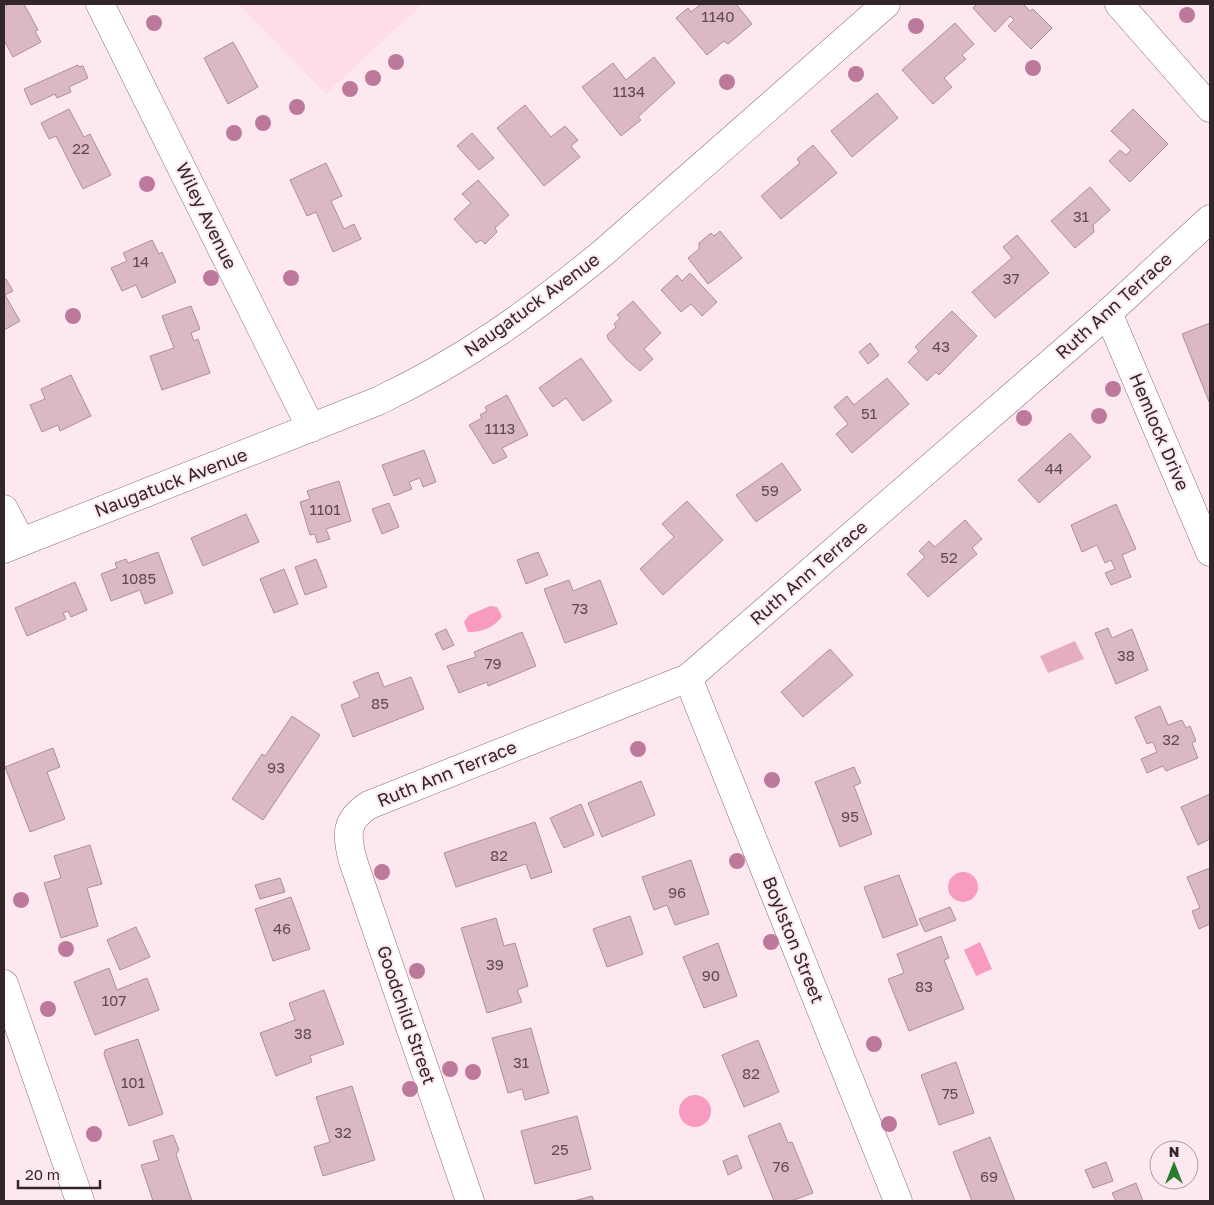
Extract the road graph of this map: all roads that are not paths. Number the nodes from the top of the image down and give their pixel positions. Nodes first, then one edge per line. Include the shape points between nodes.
1 (100, 4) edge
2 (886, 4) edge
3 (1119, 4) edge
4 (1210, 108) edge
5 (1210, 219) edge
6 (1108, 313) junction
7 (311, 428) junction
8 (4, 509) edge
9 (12, 546) edge
10 (1210, 552) edge
11 (688, 678) junction
12 (349, 827) joint
13 (4, 984) edge
14 (80, 1201) edge
15 (470, 1201) edge
16 (898, 1201) edge

1 - 7 street, Wiley Avenue
2 - 7 street, Naugatuck Avenue via 611,246 510,326 420,382
3 - 4 street
5 - 6 street, Ruth Ann Terrace
6 - 10 street, Hemlock Drive
6 - 11 street, Ruth Ann Terrace
7 - 9 street, Naugatuck Avenue
8 - 9 street
11 - 12 street, Ruth Ann Terrace via 369,805 355,815
11 - 16 street, Boylston Street
12 - 15 street, Goodchild Street via 353,861
13 - 14 street

